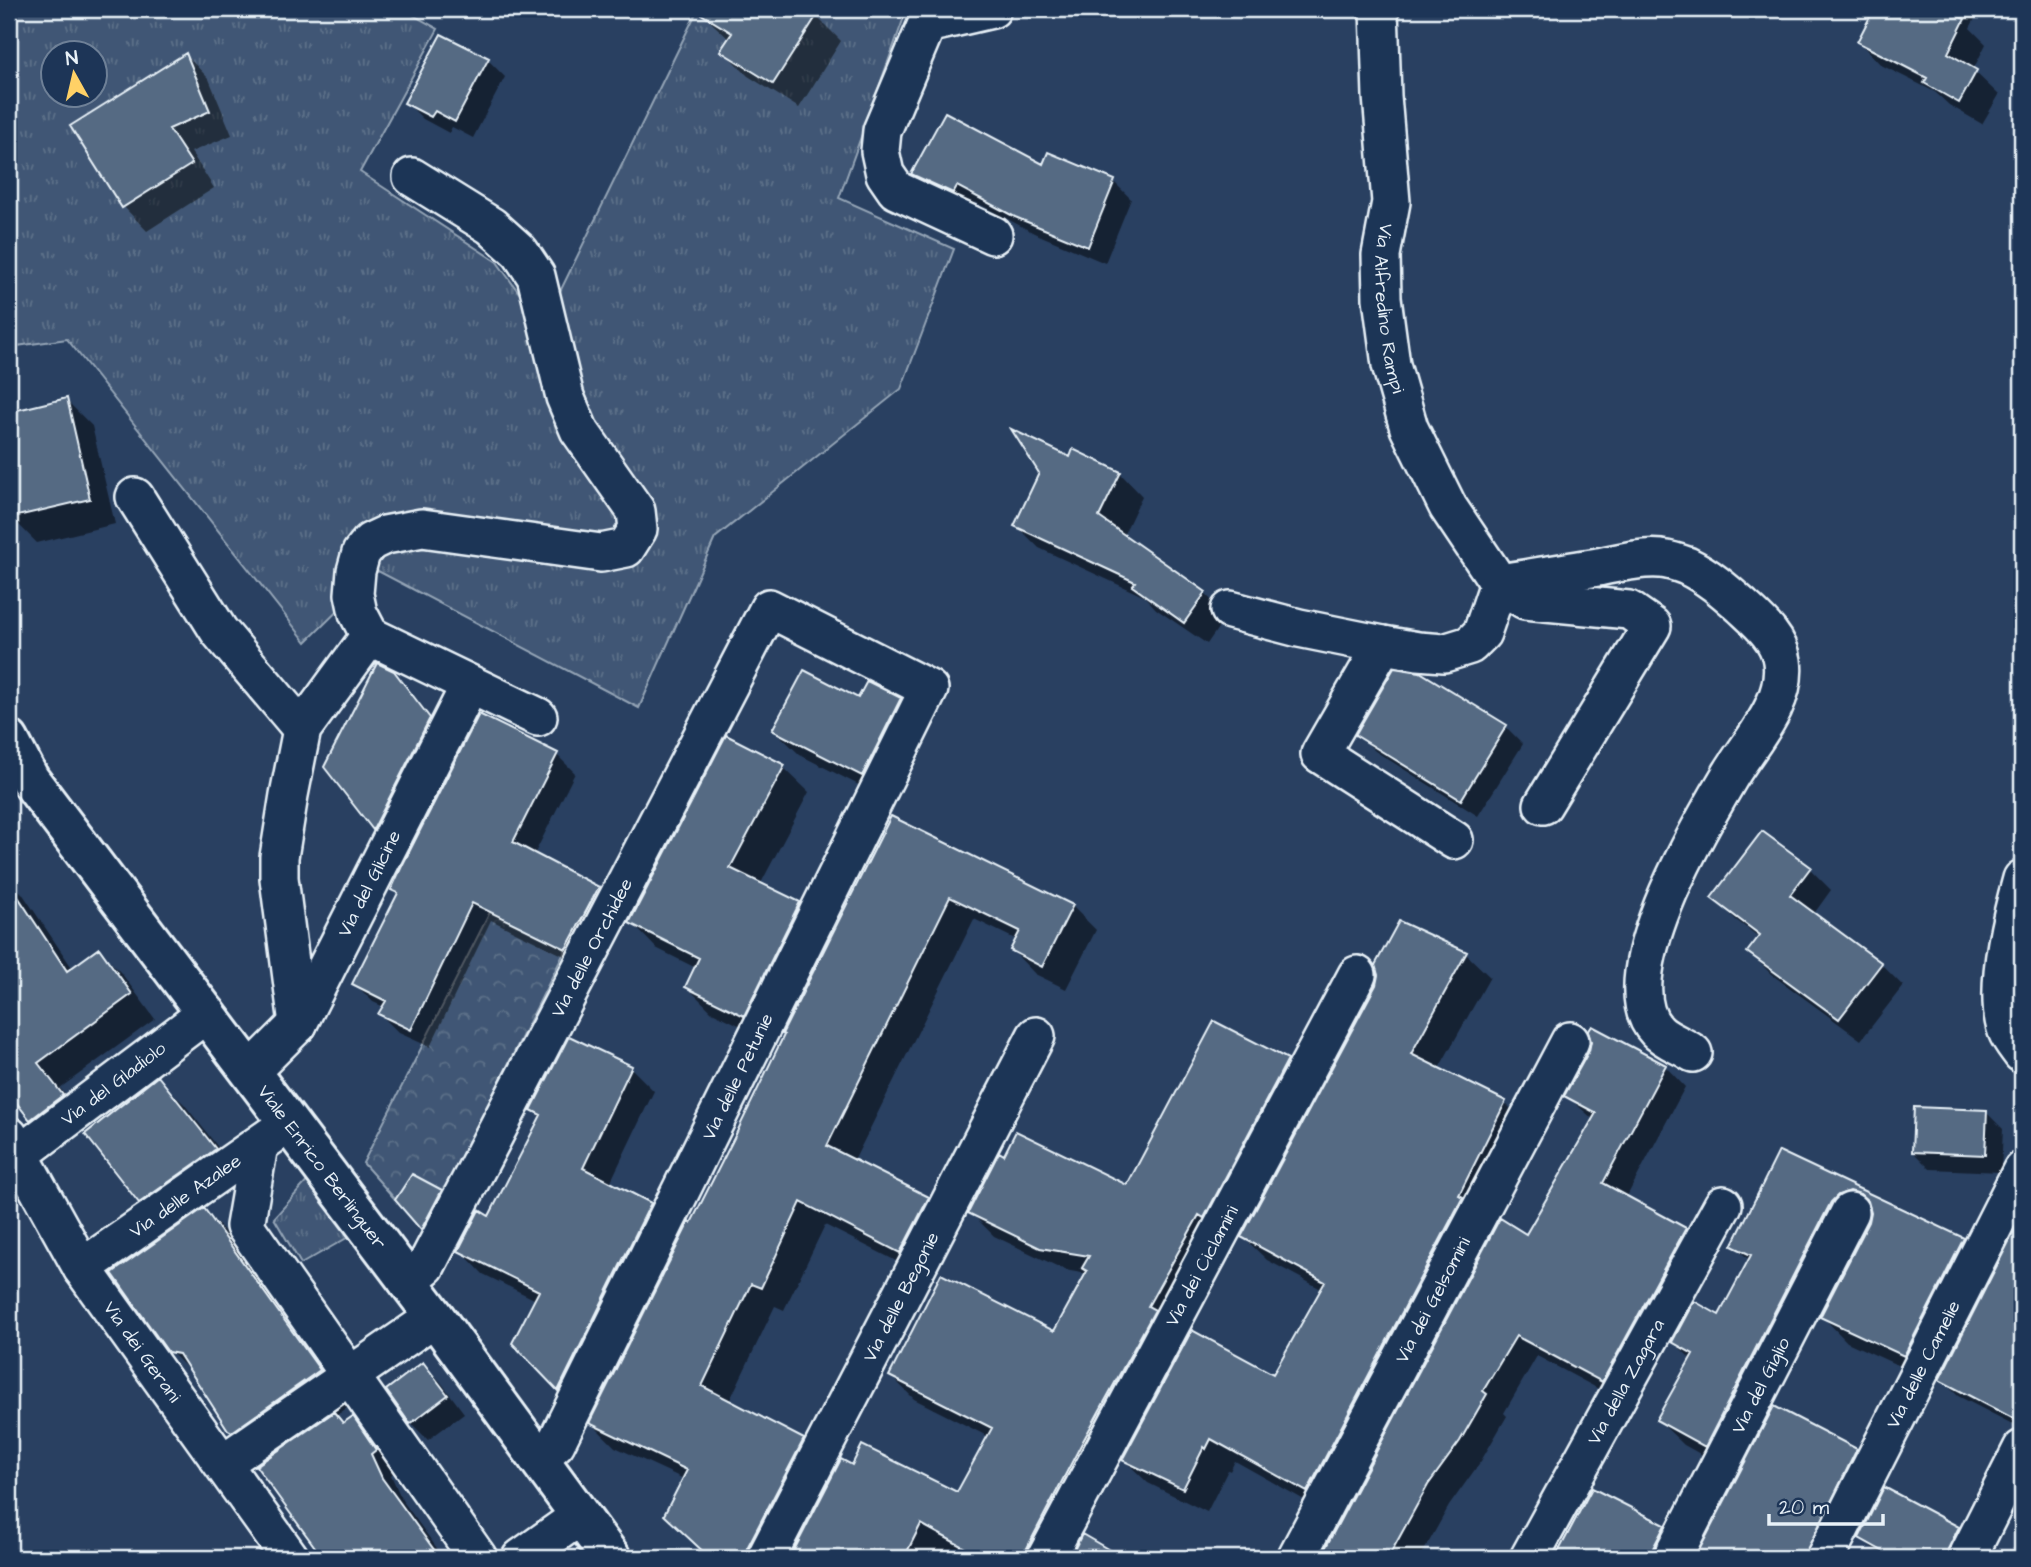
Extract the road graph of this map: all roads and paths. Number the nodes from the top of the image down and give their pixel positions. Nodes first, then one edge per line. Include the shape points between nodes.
1 (992, 9) edge
2 (1379, 9) edge
3 (914, 16) edge
4 (412, 177) dead end
5 (993, 235) dead end
6 (135, 497) dead end
7 (1499, 583) junction
8 (1230, 610) dead end
9 (370, 636) junction
10 (1383, 645) junction
11 (470, 685) junction
12 (929, 689) joint
13 (538, 717) dead end
14 (302, 729) junction
15 (9, 740) edge
16 (19, 771) edge
17 (1543, 805) dead end
18 (1454, 840) dead end
19 (2022, 879) edge
20 (1357, 975) dead end
21 (207, 1013) junction
22 (298, 1024) junction
23 (1036, 1036) dead end
24 (1570, 1041) dead end
25 (1693, 1053) dead end
26 (2022, 1054) edge
27 (251, 1071) junction
28 (274, 1134) junction
29 (14, 1145) edge
30 (2022, 1170) edge
31 (1723, 1205) dead end
32 (1850, 1212) dead end
33 (82, 1268) junction
34 (407, 1280) junction
35 (435, 1317) junction
36 (352, 1375) junction
37 (2022, 1449) edge
38 (538, 1459) junction
39 (223, 1463) junction
40 (580, 1516) junction
41 (290, 1558) edge
42 (478, 1558) edge
43 (521, 1558) edge
44 (611, 1558) edge
45 (766, 1558) edge
46 (1046, 1558) edge
47 (1296, 1558) edge
48 (1529, 1558) edge
49 (1672, 1558) edge
50 (1825, 1558) edge
51 (1967, 1558) edge

1 - 3 street
2 - 7 street, Via Alfredino Rampi via 1391,202 1381,255 1382,298 1391,365 1414,440 1448,507
3 - 5 street via 882,131 885,174 896,190
4 - 9 street via 491,226 520,252 536,276 565,397 579,430 626,495 638,520 625,548 601,552 422,528 384,535 361,553 356,571 358,613
6 - 14 street via 219,631
7 - 10 street via 1482,634 1470,645 1444,653
7 - 17 street via 1525,600 1629,610 1652,625
7 - 25 street via 1662,559 1715,582 1757,620 1780,652 1781,686 1767,718 1686,851 1643,969 1644,1004 1657,1032
8 - 10 street
9 - 11 street
9 - 14 street
10 - 18 street via 1320,754
11 - 13 street
11 - 22 street, Via del Glicine
12 - 34 street, Via delle Orchidee via 769,608 426,1266
12 - 38 street, Via delle Petunie via 556,1443
14 - 22 street via 279,857
15 - 16 main road, Viale Enrico Berlinguer
16 - 21 main road, Viale Enrico Berlinguer
19 - 26 street via 2009,926 2002,1004 2007,1032
20 - 46 street, Via dei Ciclamini
21 - 27 main road, Viale Enrico Berlinguer
21 - 29 street, Via del Gladiolo
22 - 27 street, Via del Glicine
23 - 45 street, Via delle Begonie
24 - 47 street, Via dei Gelsomini
27 - 28 main road, Viale Enrico Berlinguer
28 - 33 street, Via delle Azalee
28 - 34 main road, Viale Enrico Berlinguer
28 - 36 street via 245,1226
29 - 33 street, Via dei Gerani
30 - 50 street, Via delle Camelie
31 - 48 street, Via della Zagara
32 - 49 street, Via del Giglio
33 - 39 street, Via dei Gerani
34 - 35 main road, Viale Enrico Berlinguer
35 - 36 street
35 - 38 main road, Viale Enrico Berlinguer
36 - 39 street
36 - 42 street
37 - 51 street
38 - 40 main road, Viale Enrico Berlinguer
39 - 41 street, Via dei Gerani
40 - 43 street
40 - 44 main road, Viale Enrico Berlinguer

